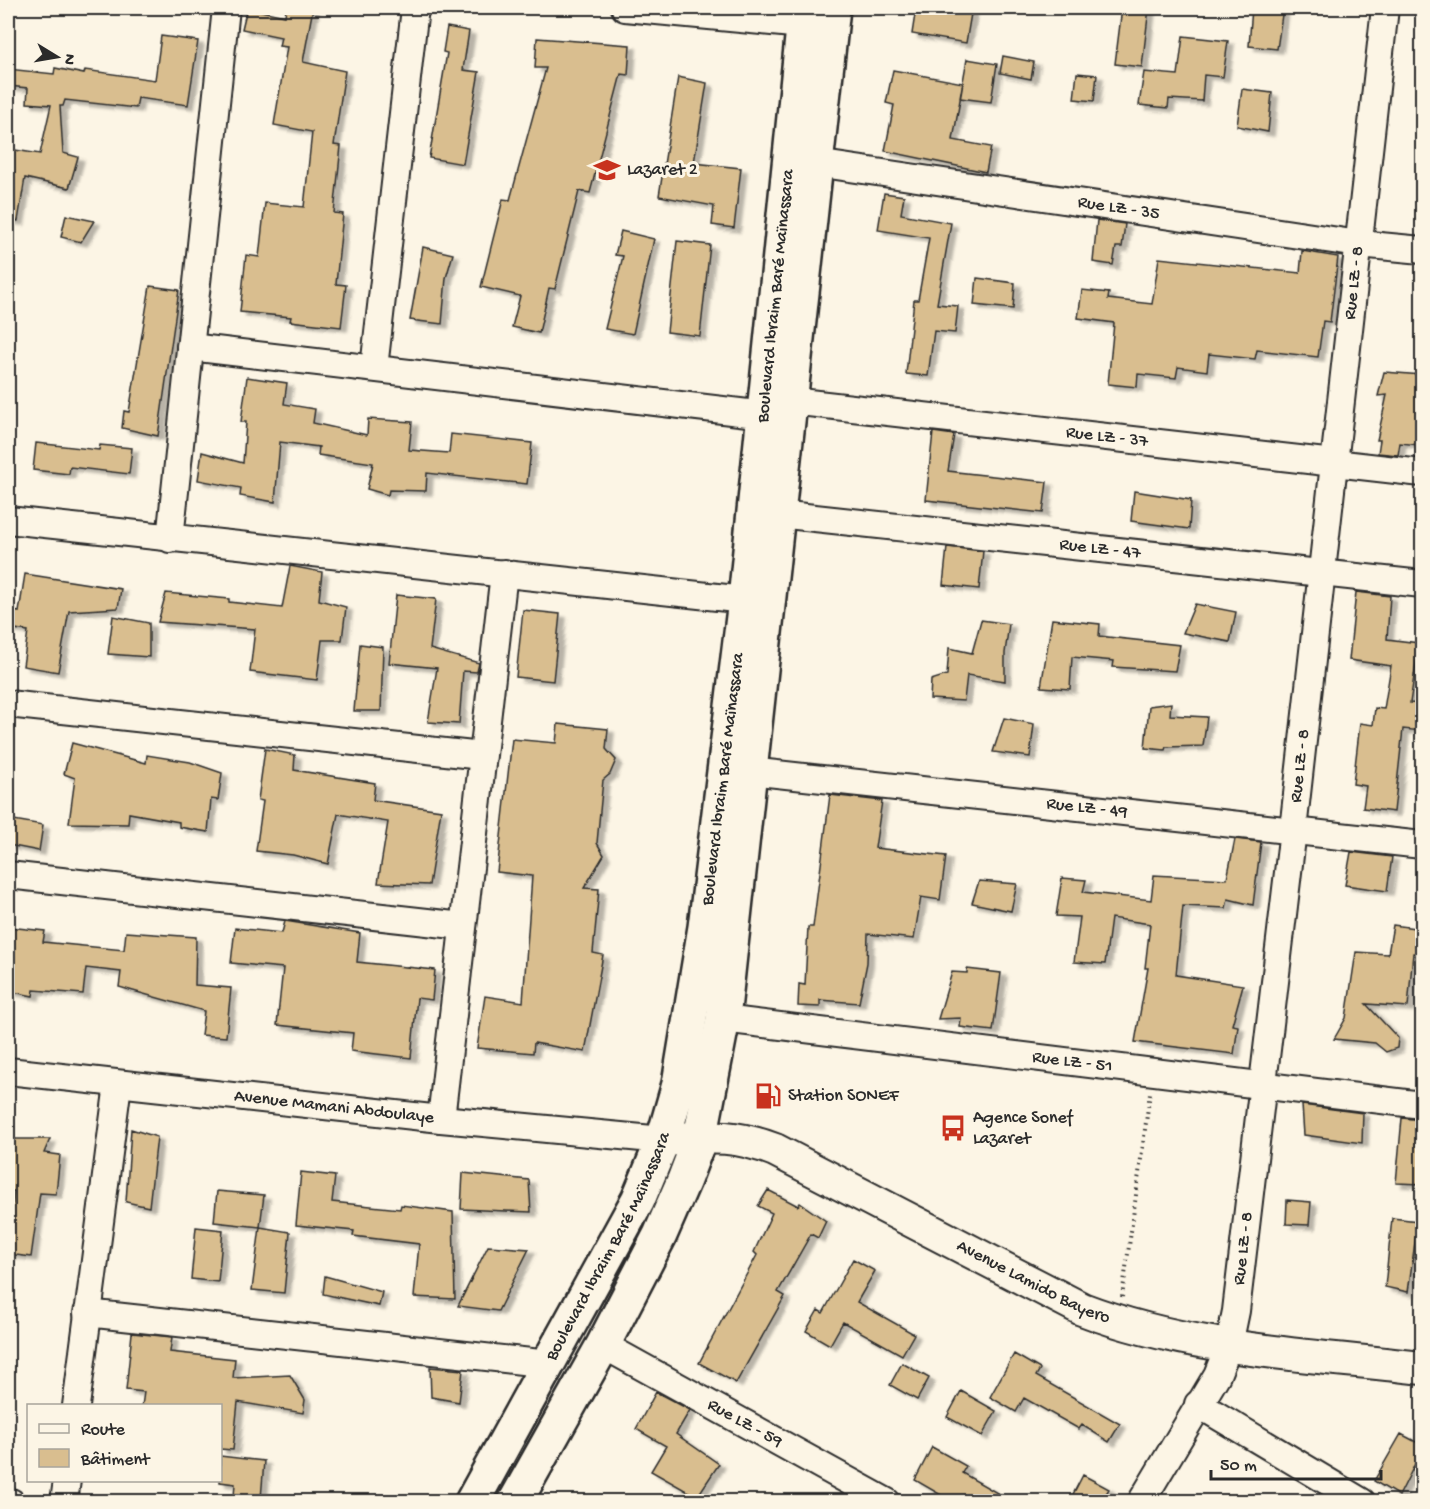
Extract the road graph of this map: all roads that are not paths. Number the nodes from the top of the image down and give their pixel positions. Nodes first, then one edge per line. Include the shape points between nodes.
1 (226, 8) edge
2 (415, 8) edge
3 (625, 8) edge
4 (833, 8) edge
5 (1385, 8) edge
6 (804, 16) edge
7 (816, 163) junction
8 (1359, 244) junction
9 (1422, 250) edge
10 (190, 346) junction
11 (374, 368) junction
12 (778, 408) junction
13 (1334, 463) junction
14 (1422, 472) edge
15 (778, 514) junction
16 (8, 520) edge
17 (170, 539) junction
18 (504, 573) junction
19 (1322, 573) junction
20 (1422, 584) edge
21 (745, 600) junction
22 (8, 704) edge
23 (482, 756) junction
24 (750, 771) junction
25 (1293, 830) junction
26 (1422, 845) edge
27 (8, 875) edge
28 (463, 926) junction
29 (723, 1019) junction
30 (8, 1071) edge
31 (117, 1083) junction
32 (1262, 1085) junction
33 (1422, 1105) edge
34 (441, 1119) junction
35 (700, 1138) junction
36 (663, 1140) junction
37 (87, 1313) junction
38 (603, 1345) junction
39 (1229, 1345) junction
40 (549, 1364) junction
41 (1422, 1368) edge
42 (76, 1404) edge
43 (1198, 1404) junction
44 (67, 1482) edge
45 (64, 1502) edge
46 (472, 1502) edge
47 (515, 1502) edge
48 (887, 1502) edge
49 (1141, 1502) edge
50 (1362, 1502) edge

1 - 10 street
2 - 11 street
3 - 6 street
4 - 7 main road, Boulevard Ibraim Baré Maïnassara
5 - 8 street, Rue LZ - 8
6 - 12 main road, Boulevard Ibraim Baré Maïnassara
7 - 8 street, Rue LZ - 35
7 - 12 main road, Boulevard Ibraim Baré Maïnassara
8 - 9 street, Rue LZ - 35
8 - 13 street, Rue LZ - 8
10 - 11 street, Rue LZ - 37
10 - 17 street
11 - 12 street, Rue LZ - 37
12 - 13 street, Rue LZ - 37
12 - 15 main road, Boulevard Ibraim Baré Maïnassara
12 - 21 main road, Boulevard Ibraim Baré Maïnassara
13 - 14 street, Rue LZ - 37
13 - 19 street, Rue LZ - 8
15 - 19 street, Rue LZ - 47
15 - 24 main road, Boulevard Ibraim Baré Maïnassara
16 - 17 street
17 - 18 street
18 - 21 street
18 - 23 street
19 - 20 street, Rue LZ - 47
19 - 25 street, Rue LZ - 8
21 - 36 main road, Boulevard Ibraim Baré Maïnassara via 704,938 679,1084
22 - 23 street
23 - 28 street
24 - 25 street, Rue LZ - 49
24 - 29 main road, Boulevard Ibraim Baré Maïnassara
25 - 26 street, Rue LZ - 49
25 - 32 street, Rue LZ - 8
27 - 28 street
28 - 34 street
29 - 32 street, Rue LZ - 51
29 - 35 main road, Boulevard Ibraim Baré Maïnassara
30 - 31 street, Avenue Mamani Abdoulaye
31 - 34 street, Avenue Mamani Abdoulaye
31 - 37 street
32 - 33 street, Rue LZ - 51
32 - 39 street, Rue LZ - 8
34 - 36 street, Avenue Mamani Abdoulaye
35 - 36 street, Avenue Lamido Bayero
35 - 38 main road, Boulevard Ibraim Baré Maïnassara via 660,1235
35 - 39 street, Avenue Lamido Bayero via 746,1139 775,1150 1082,1309 1118,1323
36 - 40 main road, Boulevard Ibraim Baré Maïnassara via 638,1200
37 - 40 street
37 - 42 street
38 - 47 main road, Boulevard Ibraim Baré Maïnassara
38 - 48 street, Rue LZ - 59
39 - 41 street, Avenue Lamido Bayero
39 - 43 street, Rue LZ - 8 via 1217,1375
40 - 46 main road, Boulevard Ibraim Baré Maïnassara
43 - 49 street, Rue LZ - 8
43 - 50 street
44 - 45 street

